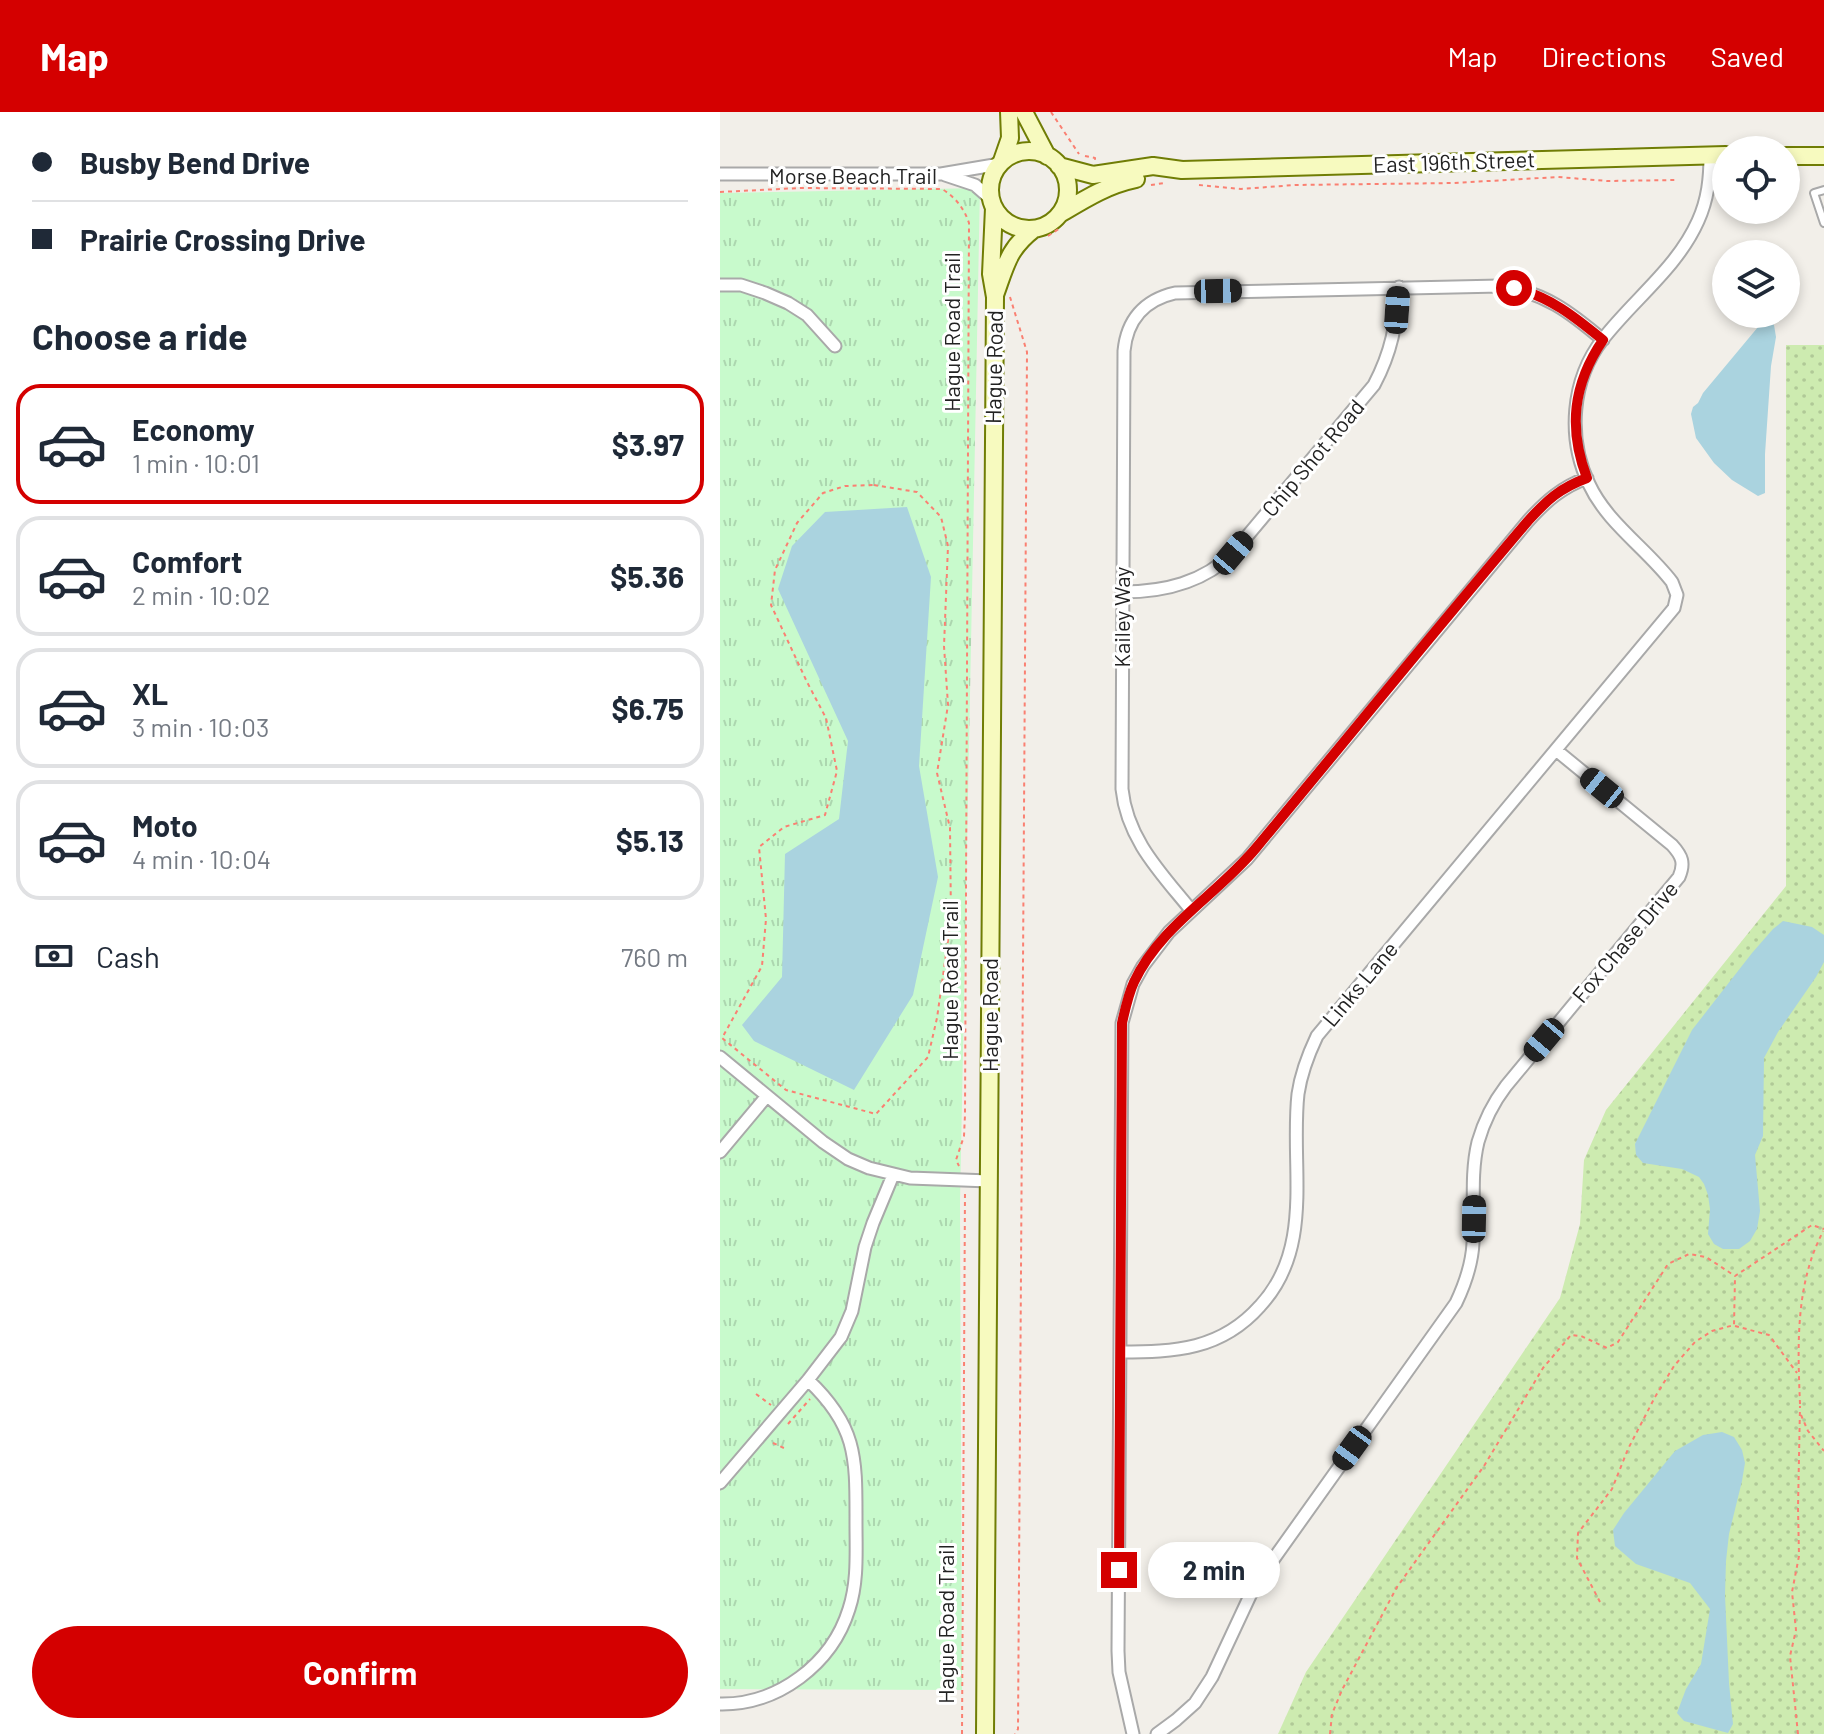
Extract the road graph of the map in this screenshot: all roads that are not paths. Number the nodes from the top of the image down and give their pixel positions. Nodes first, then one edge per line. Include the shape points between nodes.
1 (1009, 112) edge
2 (1024, 112) edge
3 (1712, 155) edge
4 (1800, 156) edge
5 (1824, 156) edge
6 (1053, 161) junction
7 (1001, 163) junction
8 (1182, 170) junction
9 (1712, 173) edge
10 (720, 174) edge
11 (941, 174) junction
12 (1824, 190) edge
13 (992, 204) junction
14 (1058, 215) junction
15 (1824, 223) edge
16 (1034, 229) junction
17 (720, 285) edge
18 (1399, 287) junction
19 (995, 297) junction
20 (1603, 340) junction
21 (835, 346) dead end
22 (1587, 478) junction
23 (1122, 592) junction
24 (1556, 750) junction
25 (1191, 910) junction
26 (720, 1057) edge
27 (766, 1097) junction
28 (720, 1152) edge
29 (893, 1175) junction
30 (989, 1181) junction
31 (1120, 1352) junction
32 (808, 1380) junction
33 (720, 1483) edge
34 (720, 1704) edge
35 (985, 1734) edge
36 (1133, 1734) edge
37 (1157, 1734) edge

1 - 7 main road via 1010,138
2 - 6 main road
3 - 8 main road, East 196th Street
4 - 5 main road
6 - 7 main road via 1031,151
6 - 8 main road, East 196th Street via 1093,175 1153,166
6 - 14 main road via 1068,189
7 - 11 street
7 - 13 main road via 991,181
8 - 14 main road, East 196th Street via 1120,182
9 - 20 street via 1689,239
10 - 11 street
11 - 13 street via 975,185
12 - 15 lane via 1814,193
13 - 16 main road via 1015,227
13 - 19 main road, Hague Road
14 - 16 main road
16 - 19 main road, Hague Road via 1011,251
17 - 21 street via 741,285 788,303
18 - 20 street via 1500,286 1527,291 1559,306
18 - 23 street, Chip Shot Road via 1393,339 1374,385 1233,553 1192,581
18 - 23 street, Kailey Way via 1175,293 1135,316 1124,351
19 - 30 main road, Hague Road
20 - 22 street via 1587,367 1576,403 1576,435
22 - 24 street, Links Lane via 1677,595 1674,608
22 - 25 street via 1552,495 1535,513 1247,859
23 - 25 street, Kailey Way via 1123,804 1141,849
24 - 31 street, Links Lane via 1313,1044 1299,1092 1293,1243 1271,1294 1242,1324 1214,1340 1177,1350
24 - 37 street, Fox Chase Drive via 1672,845 1683,863 1679,877 1493,1104 1477,1145 1473,1246 1456,1303 1261,1575 1195,1703
25 - 31 street via 1143,966 1122,1023
26 - 27 street
27 - 28 street
27 - 29 street via 848,1159
29 - 30 street
29 - 32 street via 865,1247 847,1325
30 - 35 main road, Hague Road
31 - 36 street via 1118,1651
32 - 33 street
32 - 34 street via 842,1420 852,1447 856,1573 850,1608 835,1641 797,1681 748,1701

